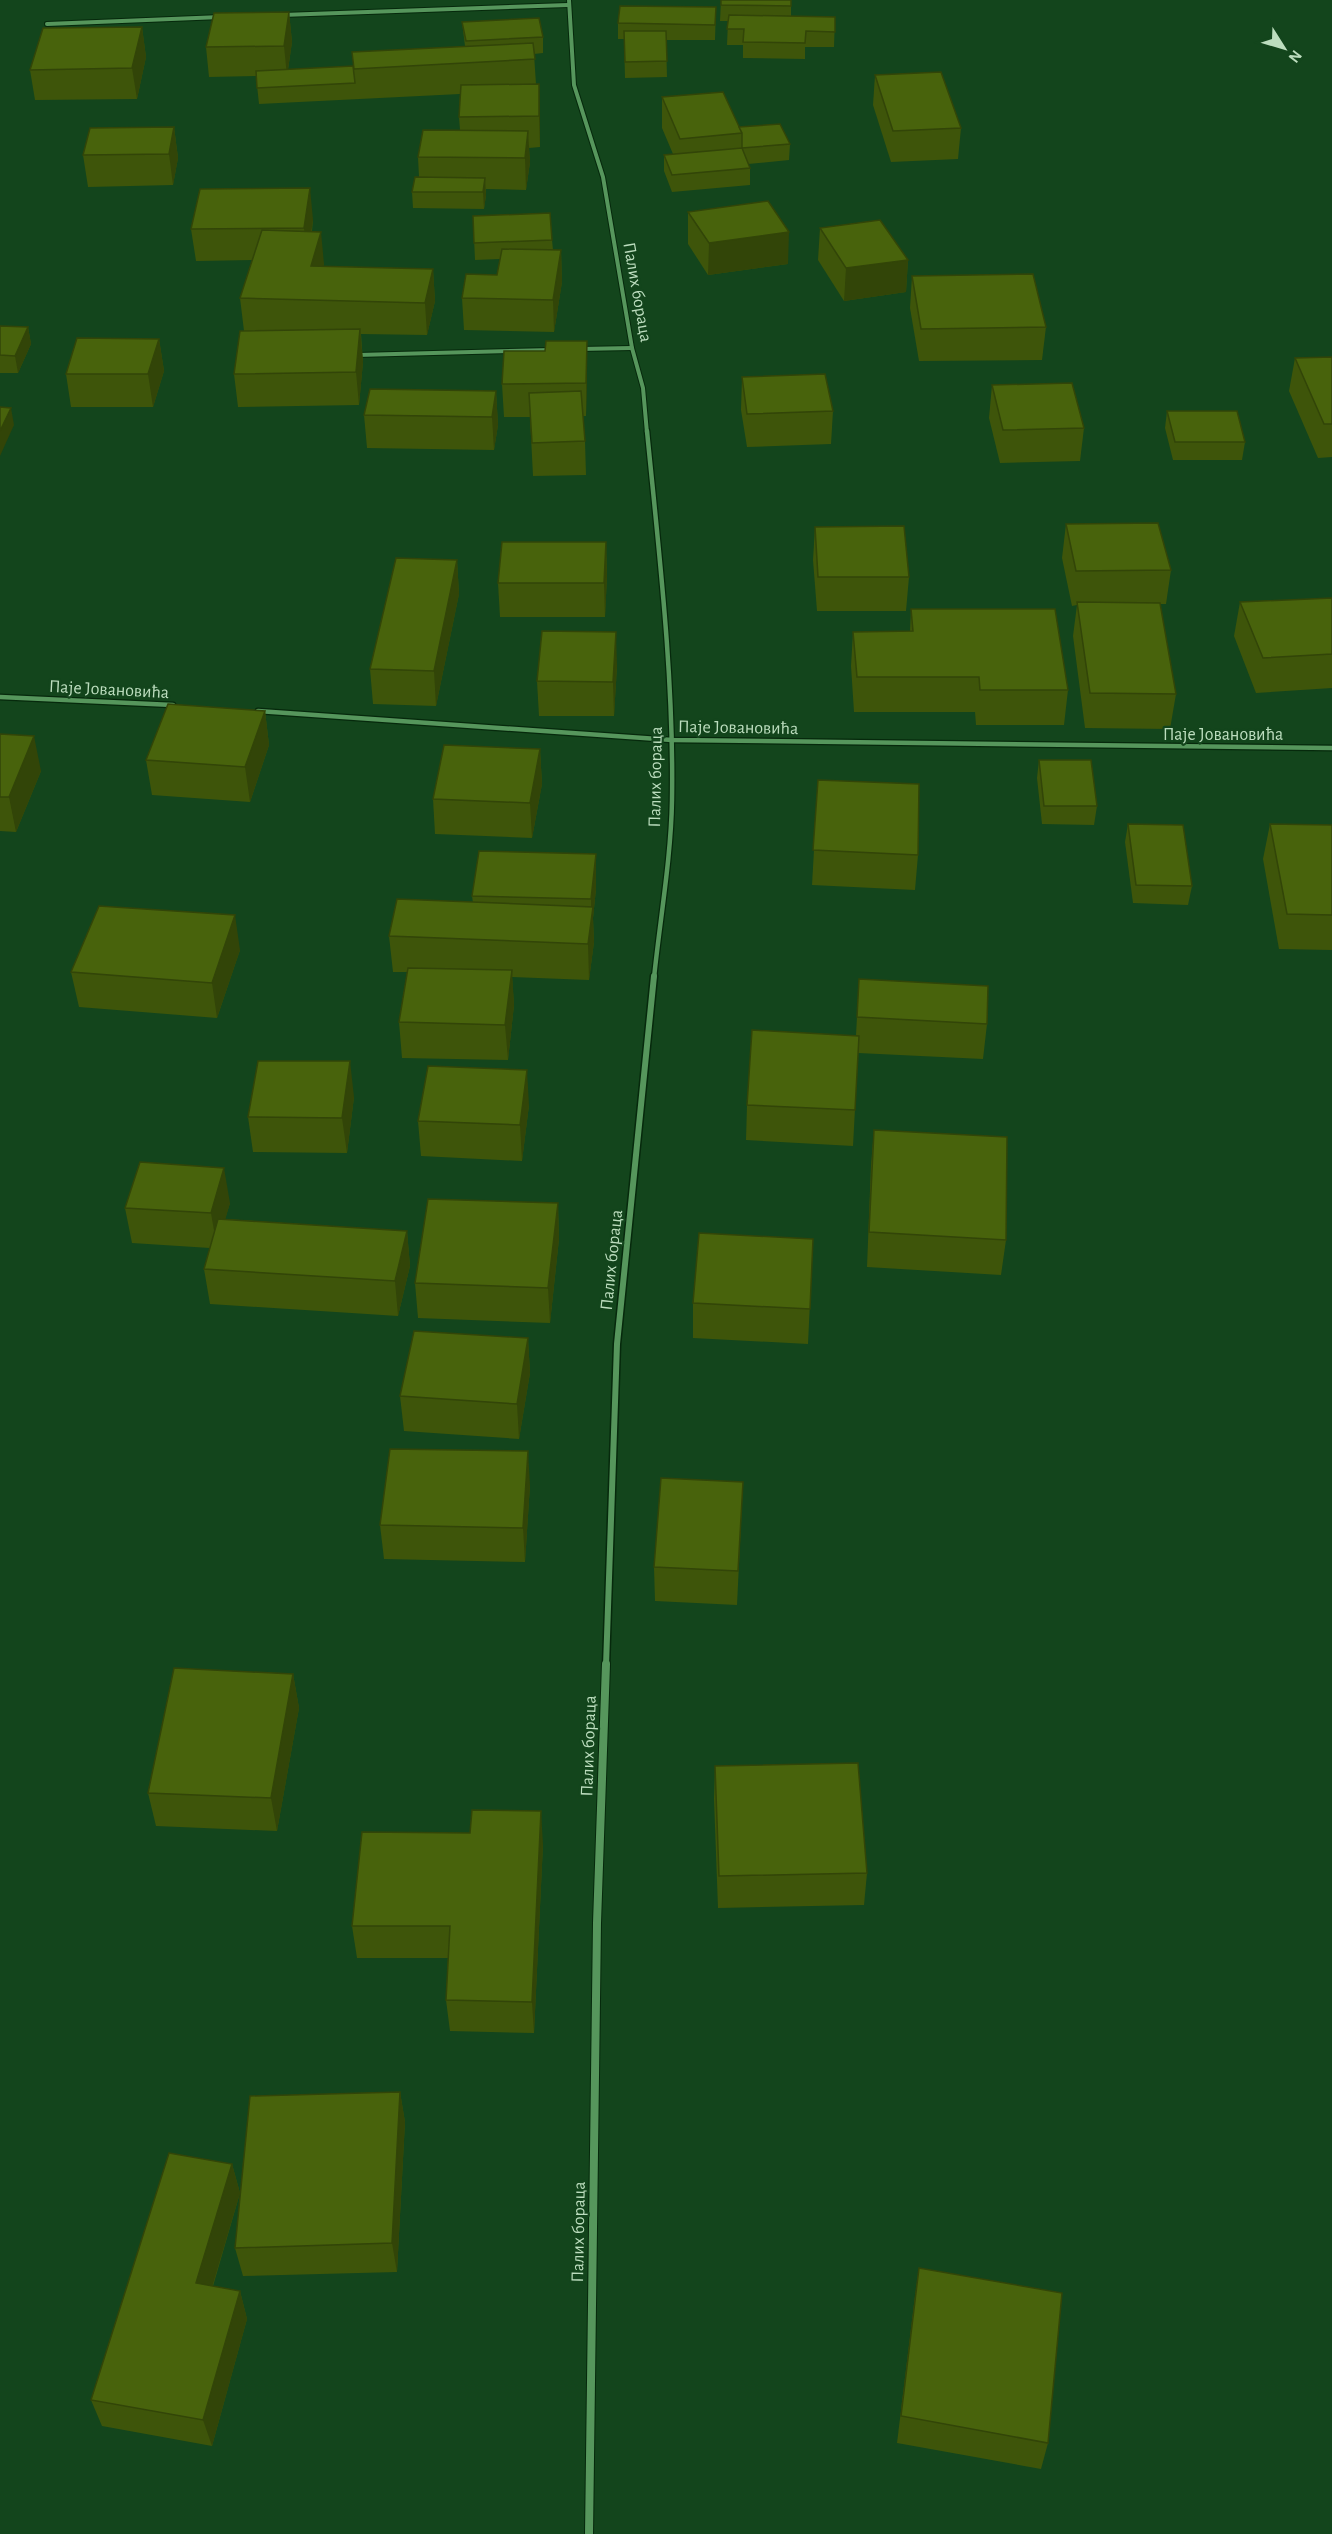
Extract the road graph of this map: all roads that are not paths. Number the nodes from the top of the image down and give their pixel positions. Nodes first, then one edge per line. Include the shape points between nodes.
1 (569, 2) edge
2 (272, 15) edge
3 (225, 17) edge
4 (47, 24) dead end
5 (632, 348) junction
6 (573, 349) edge
7 (562, 350) edge
8 (350, 356) edge
9 (0, 697) edge
10 (183, 706) edge
11 (255, 711) edge
12 (672, 740) junction
13 (1332, 748) edge
14 (590, 2534) edge

1 - 2 street
1 - 5 street, Палих бораца via 574,85 603,177
3 - 4 street
5 - 6 street
5 - 12 street, Палих бораца via 644,400
7 - 8 street
9 - 10 street, Паје Јовановића
11 - 12 street, Паје Јовановића
12 - 13 street, Паје Јовановића
12 - 14 street, Палих бораца via 672,803 617,1344 597,1923

